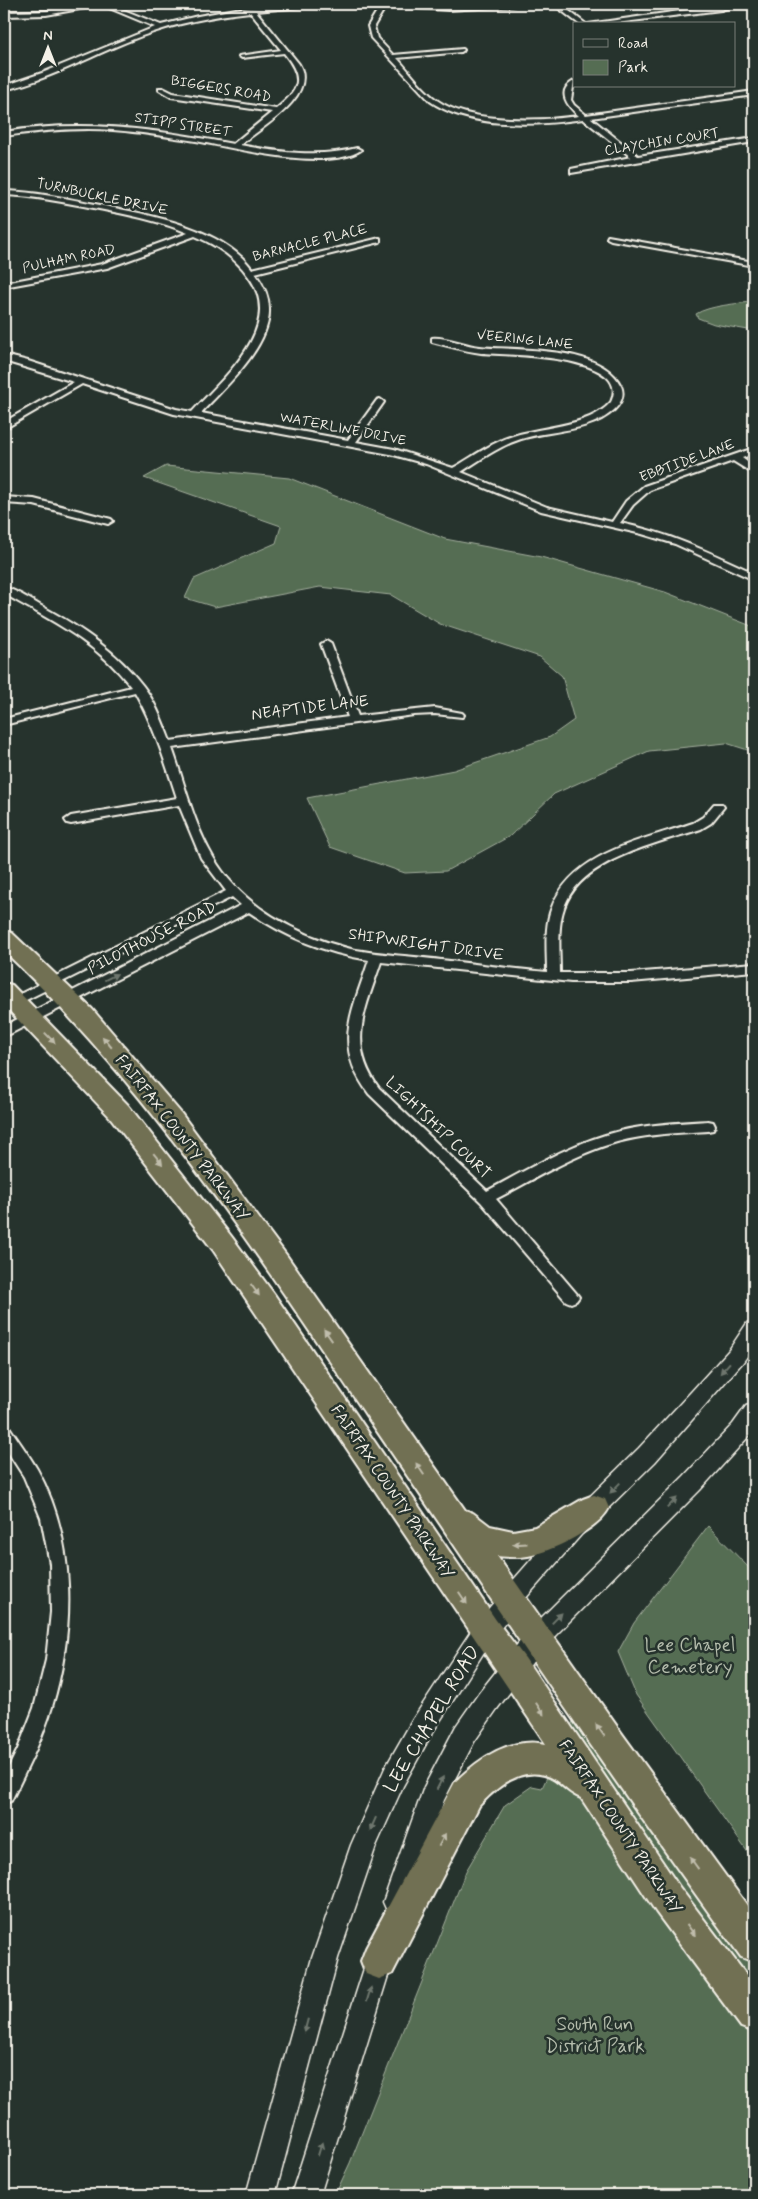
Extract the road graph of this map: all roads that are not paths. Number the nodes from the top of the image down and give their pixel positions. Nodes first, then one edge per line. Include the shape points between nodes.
1 (100, 4) edge
2 (104, 4) edge
3 (312, 4) edge
4 (383, 4) edge
5 (513, 4) edge
6 (556, 4) edge
7 (735, 4) edge
8 (252, 10) junction
9 (6, 14) edge
10 (580, 22) edge
11 (608, 22) edge
12 (4, 23) edge
13 (161, 27) junction
14 (461, 50) dead end
15 (286, 51) junction
16 (242, 56) dead end
17 (392, 58) junction
18 (573, 84) edge
19 (4, 88) edge
20 (161, 89) dead end
21 (754, 93) edge
22 (277, 111) junction
23 (586, 118) junction
24 (4, 134) edge
25 (754, 140) edge
26 (234, 146) junction
27 (357, 150) dead end
28 (637, 158) junction
29 (574, 171) dead end
30 (4, 193) edge
31 (195, 233) junction
32 (611, 238) dead end
33 (377, 240) dead end
34 (754, 264) edge
35 (250, 272) junction
36 (4, 285) edge
37 (435, 340) dead end
38 (4, 358) edge
39 (80, 382) junction
40 (380, 402) dead end
41 (194, 415) junction
42 (4, 426) edge
43 (350, 442) junction
44 (754, 451) edge
45 (734, 458) junction
46 (754, 470) edge
47 (454, 472) junction
48 (4, 500) edge
49 (108, 521) dead end
50 (615, 524) junction
51 (754, 577) edge
52 (4, 590) edge
53 (326, 644) dead end
54 (139, 688) junction
55 (458, 715) dead end
56 (354, 719) junction
57 (4, 722) edge
58 (166, 745) junction
59 (184, 800) junction
60 (718, 807) dead end
61 (71, 820) dead end
62 (233, 892) junction
63 (250, 906) junction
64 (4, 938) edge
65 (376, 957) junction
66 (754, 967) edge
67 (553, 977) junction
68 (60, 991) junction
69 (13, 1005) edge
70 (4, 1032) edge
71 (708, 1126) dead end
72 (486, 1198) junction
73 (570, 1298) dead end
74 (754, 1329) edge
75 (754, 1412) edge
76 (4, 1433) edge
77 (444, 1505) junction
78 (594, 1508) junction
79 (510, 1600) junction
80 (485, 1630) junction
81 (536, 1639) junction
82 (514, 1668) junction
83 (596, 1794) junction
84 (4, 1795) edge
85 (754, 1944) edge
86 (379, 1961) junction
87 (754, 2014) edge
88 (260, 2195) edge
89 (305, 2195) edge

1 - 9 street via 46,13
2 - 13 street
3 - 8 street
4 - 5 street via 448,8
4 - 17 street via 371,30
6 - 10 street
7 - 11 street
8 - 13 street
8 - 15 street
9 - 12 street
13 - 19 street via 49,74
14 - 17 street
15 - 16 street
15 - 22 street via 299,69 301,84 296,95
17 - 23 street via 432,100 454,112 530,122
18 - 23 street via 567,92 568,101
20 - 22 street, BIGGERS ROAD via 171,95
21 - 23 street
22 - 26 street
23 - 28 street
24 - 26 street, STIPP STREET via 100,127
25 - 28 street, CLAYCHIN COURT
26 - 27 street, STIPP STREET via 306,156
28 - 29 street, CLAYCHIN COURT
30 - 31 street, TURNBUCKLE DRIVE via 50,197 130,213
31 - 35 street, TURNBUCKLE DRIVE via 234,255
31 - 36 street, PULHAM ROAD via 104,266
32 - 34 street
33 - 35 street, BARNACLE PLACE
35 - 41 street, TURNBUCKLE DRIVE via 264,300 262,328 246,357
37 - 47 street, VEERING LANE via 479,350 581,361 608,374 618,386 614,405 597,417 515,438
38 - 39 street, WATERLINE DRIVE
39 - 41 street, WATERLINE DRIVE
39 - 42 street
40 - 43 street
41 - 43 street, WATERLINE DRIVE
43 - 47 street, WATERLINE DRIVE via 391,450
44 - 45 street, EBBTIDE LANE
45 - 46 street
45 - 50 street, EBBTIDE LANE via 647,488 629,503
47 - 50 street, WATERLINE DRIVE via 544,509
48 - 49 street via 34,502
50 - 51 street, WATERLINE DRIVE via 679,542
52 - 54 street, SHIPWRIGHT DRIVE via 89,638 120,664
53 - 56 street
54 - 57 street
54 - 58 street, SHIPWRIGHT DRIVE
55 - 56 street, NEAPTIDE LANE via 424,711
56 - 58 street, NEAPTIDE LANE
58 - 59 street, SHIPWRIGHT DRIVE
59 - 61 street
59 - 62 street, SHIPWRIGHT DRIVE via 207,858
60 - 67 street via 697,826 610,857 575,879 558,909
62 - 63 street, SHIPWRIGHT DRIVE
62 - 68 street, PILOTHOUSE ROAD
63 - 65 street, SHIPWRIGHT DRIVE via 312,941
68 -> 63 street, PILOTHOUSE ROAD
64 - 68 highway, FAIRFAX COUNTY PARKWAY
65 - 67 street, SHIPWRIGHT DRIVE
65 - 72 street, LIGHTSHIP COURT via 354,1034 358,1067 374,1091
66 - 67 street, SHIPWRIGHT DRIVE via 641,977
68 - 69 street
68 - 69 street
77 -> 68 highway, FAIRFAX COUNTY PARKWAY via 325,1330 216,1179 164,1111
69 - 70 street
69 -> 80 highway, FAIRFAX COUNTY PARKWAY via 119,1111 222,1243
71 - 72 street via 642,1132 606,1140 575,1152
72 - 73 street, LIGHTSHIP COURT
74 -> 78 main road, LEE CHAPEL ROAD via 736,1356 699,1398
81 -> 75 main road via 692,1483
76 - 84 street via 14,1444 34,1480 50,1522 61,1597 56,1656 49,1688 27,1751
78 -> 77 highway via 550,1536 514,1544 483,1538
77 - 79 highway, FAIRFAX COUNTY PARKWAY
78 - 79 main road, LEE CHAPEL ROAD
79 - 80 main road, LEE CHAPEL ROAD
79 - 81 highway, FAIRFAX COUNTY PARKWAY
80 - 82 highway, FAIRFAX COUNTY PARKWAY
80 -> 88 main road, LEE CHAPEL ROAD via 394,1776 364,1845 325,1958
81 - 82 main road
85 -> 81 highway, FAIRFAX COUNTY PARKWAY
82 -> 83 highway, FAIRFAX COUNTY PARKWAY
86 -> 82 main road via 404,1876 433,1796 465,1734
86 -> 83 highway via 467,1794 483,1776 502,1764 534,1758 566,1768
83 -> 87 highway, FAIRFAX COUNTY PARKWAY via 668,1900
89 -> 86 main road

